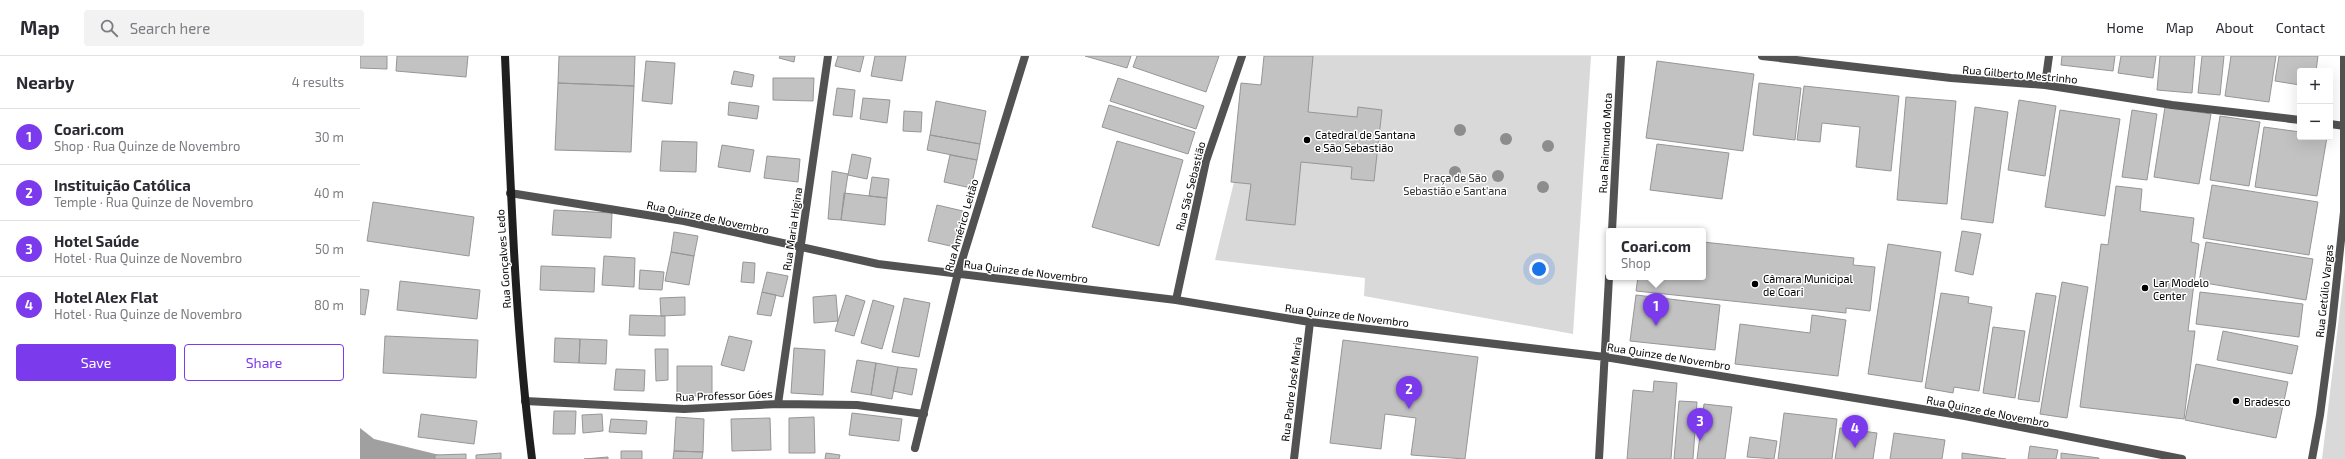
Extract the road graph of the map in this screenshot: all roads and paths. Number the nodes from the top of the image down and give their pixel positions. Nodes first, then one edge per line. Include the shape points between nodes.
1 (505, 56) edge
2 (828, 56) edge
3 (1025, 56) edge
4 (1242, 56) edge
5 (1621, 56) edge
6 (1762, 56) edge
7 (2049, 56) edge
8 (2344, 56) edge
9 (1828, 60) edge
10 (2045, 85) junction
11 (2297, 120) edge
12 (2333, 124) edge
13 (2344, 126) edge
14 (510, 193) junction
15 (1612, 228) edge
16 (801, 248) junction
17 (958, 273) junction
18 (1609, 280) edge
19 (1176, 300) junction
20 (1310, 322) junction
21 (1605, 357) junction
22 (525, 401) junction
23 (778, 404) junction
24 (924, 414) junction
25 (915, 448) dead end
26 (532, 459) edge
27 (1294, 459) edge
28 (1599, 459) edge
29 (2182, 459) edge
30 (2312, 459) edge

1 - 14 main road, Rua Gonçalves Ledo
2 - 16 street, Rua Maria Higina
3 - 17 street, Rua Américo Leitão
4 - 19 street, Rua São Sebastião via 1206,161
5 - 15 street, Rua Raimundo Mota
6 - 9 street, Rua Gilberto Mestrinho
7 - 10 street
8 - 13 street, Rua Getúlio Vargas
9 - 10 street, Rua Gilberto Mestrinho via 1951,78
10 - 11 street, Rua Gilberto Mestrinho via 2172,105
12 - 13 street
13 - 30 street, Rua Getúlio Vargas via 2343,220 2326,368
14 - 16 street, Rua Quinze de Novembro via 684,221
14 - 22 main road, Rua Gonçalves Ledo
16 - 17 street, Rua Quinze de Novembro via 878,264
16 - 23 street, Rua Maria Higina
17 - 19 street, Rua Quinze de Novembro
17 - 24 street, Rua Américo Leitão
18 - 21 street
19 - 20 street, Rua Quinze de Novembro
20 - 21 street, Rua Quinze de Novembro
20 - 27 street, Rua Padre José Maria
21 - 28 street
21 - 29 street, Rua Quinze de Novembro via 1965,416
22 - 23 street, Rua Professor Góes via 684,410
22 - 26 main road, Rua Gonçalves Ledo
23 - 24 street, Rua Professor Góes via 857,405
24 - 25 street, Rua Américo Leitão

